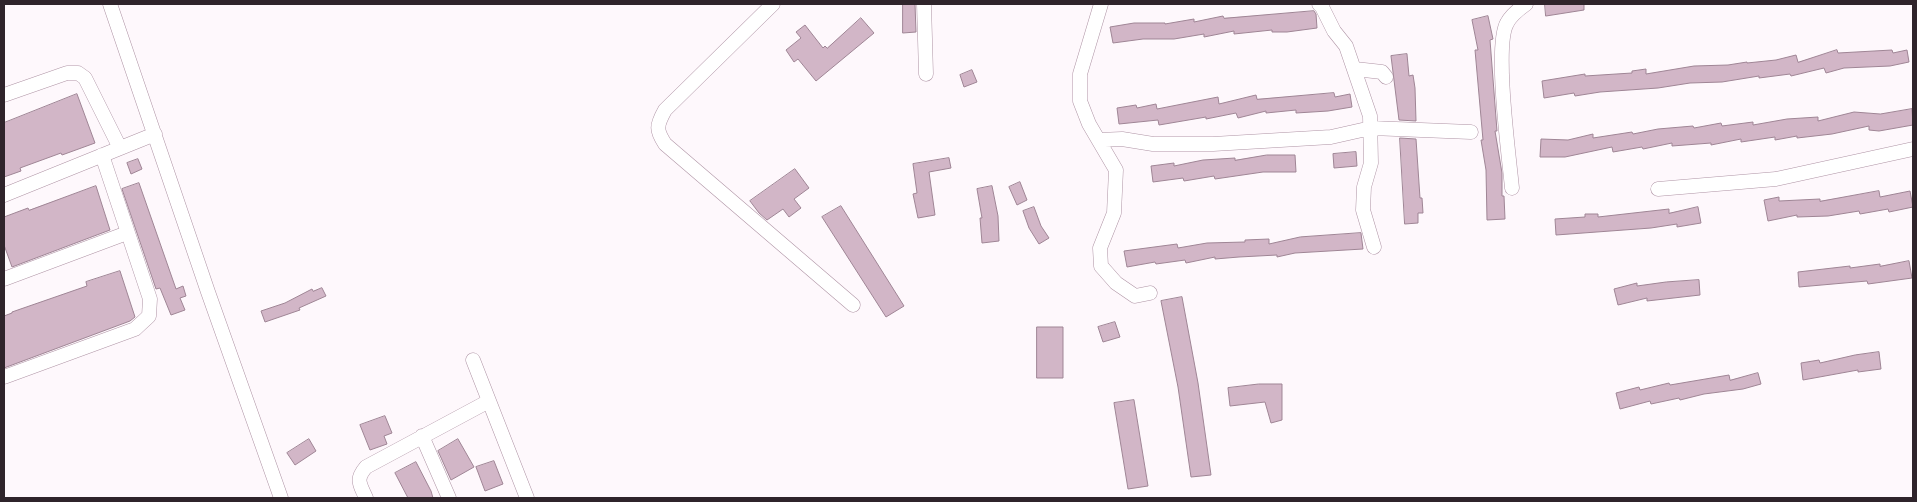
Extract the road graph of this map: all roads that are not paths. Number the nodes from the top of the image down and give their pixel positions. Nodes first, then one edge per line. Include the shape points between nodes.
1 (110, 4) edge
2 (773, 4) edge
3 (924, 4) edge
4 (1101, 4) edge
5 (1319, 4) edge
6 (1526, 4) edge
7 (1355, 70) junction
8 (926, 74) dead end
9 (1386, 77) dead end
10 (4, 95) edge
11 (1371, 128) junction
12 (1471, 132) dead end
13 (155, 134) junction
14 (1099, 140) junction
15 (120, 148) junction
16 (1913, 149) edge
17 (102, 155) junction
18 (1512, 188) dead end
19 (1658, 189) dead end
20 (4, 195) edge
21 (127, 233) junction
22 (1374, 247) dead end
23 (4, 280) edge
24 (1150, 293) dead end
25 (852, 305) dead end
26 (473, 360) dead end
27 (4, 377) edge
28 (489, 401) junction
29 (422, 436) junction
30 (281, 498) edge
31 (366, 498) edge
32 (449, 498) edge
33 (528, 498) edge

1 - 13 street
2 - 25 street via 665,110 658,122 658,134
3 - 8 street
4 - 14 street via 1080,74 1080,102
5 - 7 street via 1346,46
6 - 18 street via 1507,22 1502,39
7 - 9 street via 1382,72
7 - 11 street
10 - 15 street via 67,73 78,73 85,78
11 - 12 street
11 - 14 street via 1331,137 1212,144
11 - 22 street via 1371,163 1364,186 1362,210
13 - 15 street
13 - 30 street
14 - 24 street via 1116,170 1114,213 1100,248 1101,266 1136,296
15 - 17 street
16 - 19 street via 1776,179
17 - 20 street
17 - 21 street
21 - 23 street
21 - 27 street via 150,299 149,316 134,329
26 - 28 street
28 - 29 street
28 - 33 street
29 - 31 street via 366,467 358,481
29 - 32 street

